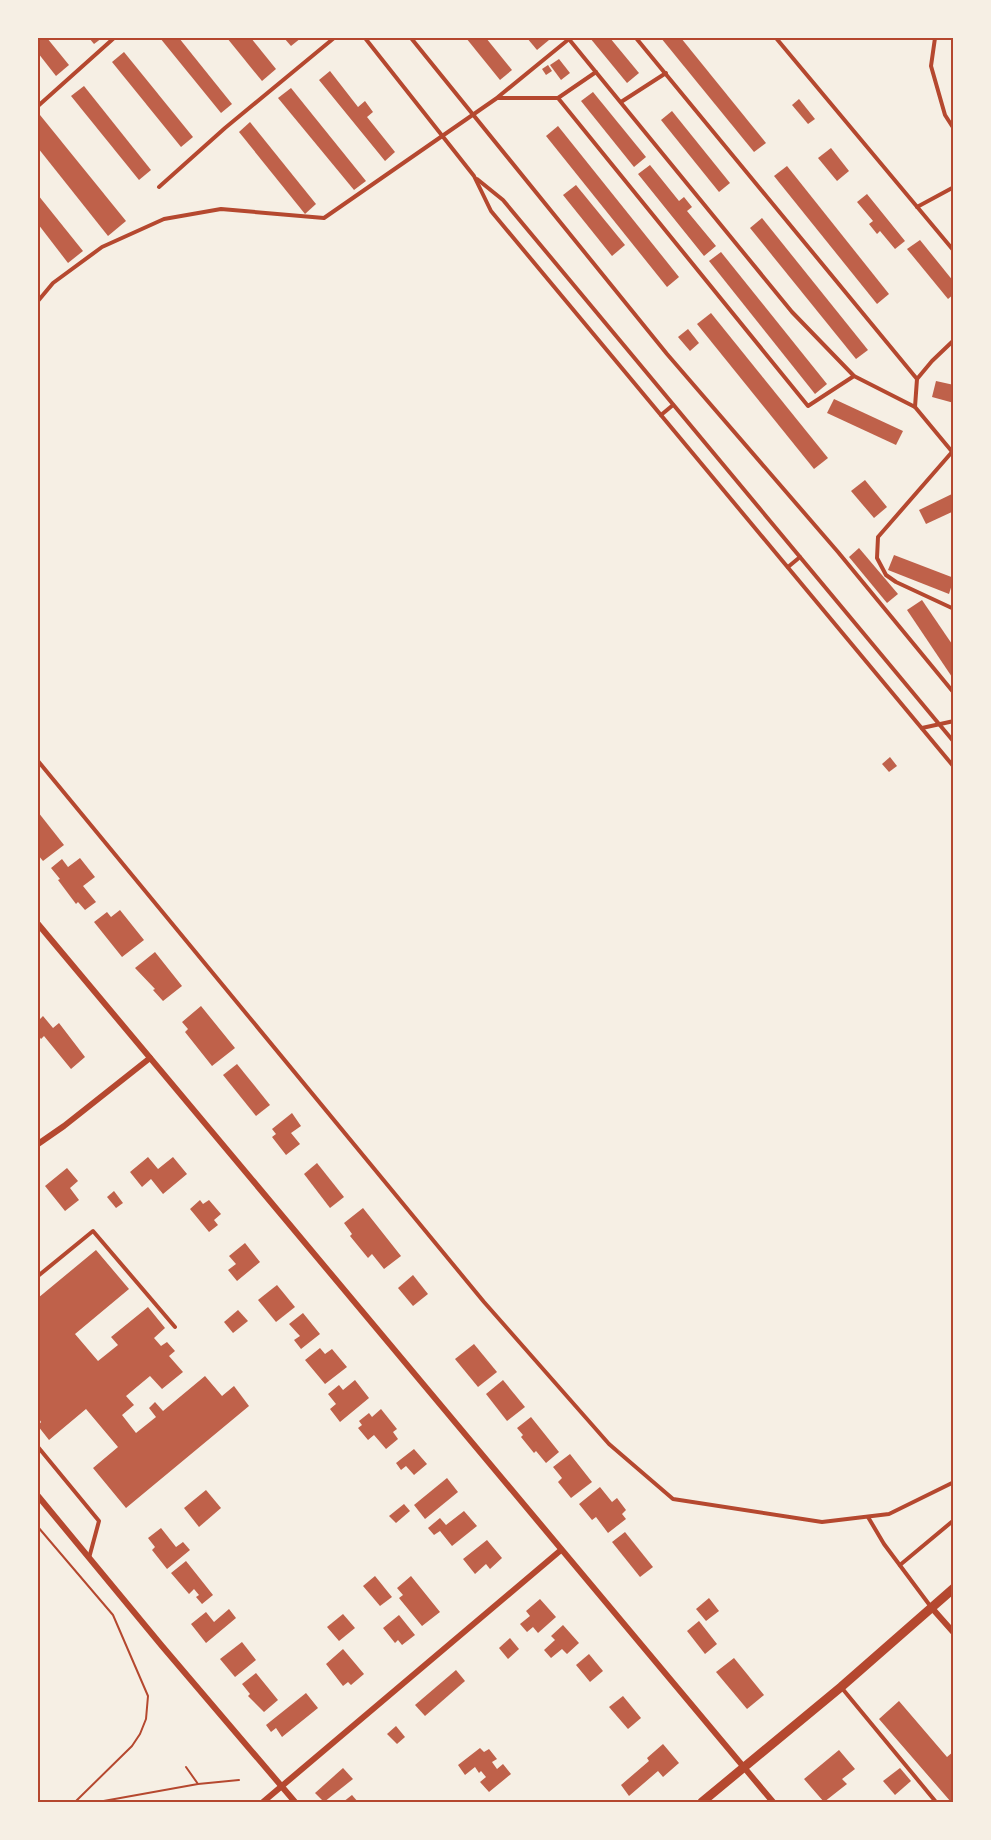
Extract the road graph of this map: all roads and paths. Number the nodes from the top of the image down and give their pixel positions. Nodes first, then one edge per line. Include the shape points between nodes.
1 (114, 38) edge
2 (334, 38) edge
3 (365, 38) edge
4 (411, 38) edge
5 (569, 38) edge
6 (636, 38) edge
7 (776, 38) edge
8 (935, 38) edge
9 (596, 72) junction
10 (666, 73) junction
11 (497, 98) junction
12 (558, 98) junction
13 (621, 102) junction
14 (38, 106) edge
15 (473, 114) junction
16 (954, 129) edge
17 (442, 135) junction
18 (474, 176) junction
19 (159, 187) dead end
20 (954, 187) edge
21 (917, 207) junction
22 (954, 251) edge
23 (38, 301) edge
24 (954, 340) edge
25 (854, 376) junction
26 (917, 379) junction
27 (673, 405) junction
28 (915, 407) junction
29 (662, 415) junction
30 (953, 453) edge
31 (800, 557) junction
32 (788, 567) junction
33 (954, 609) edge
34 (954, 693) edge
35 (954, 721) edge
36 (939, 724) junction
37 (922, 728) junction
38 (954, 742) edge
39 (38, 761) edge
40 (954, 766) edge
41 (38, 924) edge
42 (150, 1058) junction
43 (38, 1144) edge
44 (38, 1276) edge
45 (175, 1327) dead end
46 (38, 1447) edge
47 (954, 1482) edge
48 (38, 1496) edge
49 (868, 1517) junction
50 (954, 1520) edge
51 (38, 1527) edge
52 (561, 1550) junction
53 (89, 1558) junction
54 (900, 1565) junction
55 (954, 1588) edge
56 (931, 1607) junction
57 (954, 1633) edge
58 (841, 1687) junction
59 (186, 1767) dead end
60 (744, 1767) junction
61 (239, 1780) dead end
62 (198, 1784) junction
63 (282, 1787) junction
64 (75, 1803) edge
65 (98, 1803) edge
66 (263, 1803) edge
67 (295, 1803) edge
68 (702, 1803) edge
69 (773, 1803) edge
70 (936, 1803) edge

1 - 14 lane
2 - 19 lane
3 - 17 lane
4 - 15 lane
5 - 9 lane
5 - 11 lane
6 - 10 lane
7 - 21 lane
8 - 16 lane via 930,66 945,115
9 - 12 lane
9 - 13 lane
10 - 13 lane
10 - 26 lane
11 - 12 lane
11 - 15 lane
12 - 25 lane via 808,406
13 - 25 lane via 792,312
15 - 17 lane
15 - 34 lane via 667,354
17 - 18 lane
17 - 23 lane via 324,218 221,209 164,219 102,247 53,284
18 - 27 lane via 503,200
18 - 29 lane via 491,211
20 - 21 lane
21 - 22 lane
24 - 26 lane
25 - 28 lane
26 - 28 lane
27 - 29 lane
27 - 31 lane
28 - 30 lane
29 - 32 lane
30 - 33 lane via 878,537 877,558 886,575 896,582
31 - 32 lane
31 - 36 lane
32 - 37 lane
35 - 36 lane
36 - 37 lane
36 - 38 lane
37 - 40 lane
39 - 49 lane via 484,1302 609,1444 673,1499 822,1522
41 - 42 street
42 - 43 street
42 - 52 street
44 - 45 lane via 93,1231
46 - 53 lane via 99,1521
47 - 49 lane via 889,1514
48 - 53 street
49 - 54 lane
50 - 54 lane
51 - 64 path via 113,1615 148,1696 146,1719 132,1746
52 - 60 street
52 - 63 street
53 - 63 street
54 - 56 lane
55 - 56 street
56 - 57 street
56 - 58 street
58 - 60 street
58 - 70 lane
59 - 62 path
60 - 68 street
60 - 69 street
61 - 62 path
62 - 65 path
63 - 66 street
63 - 67 street

